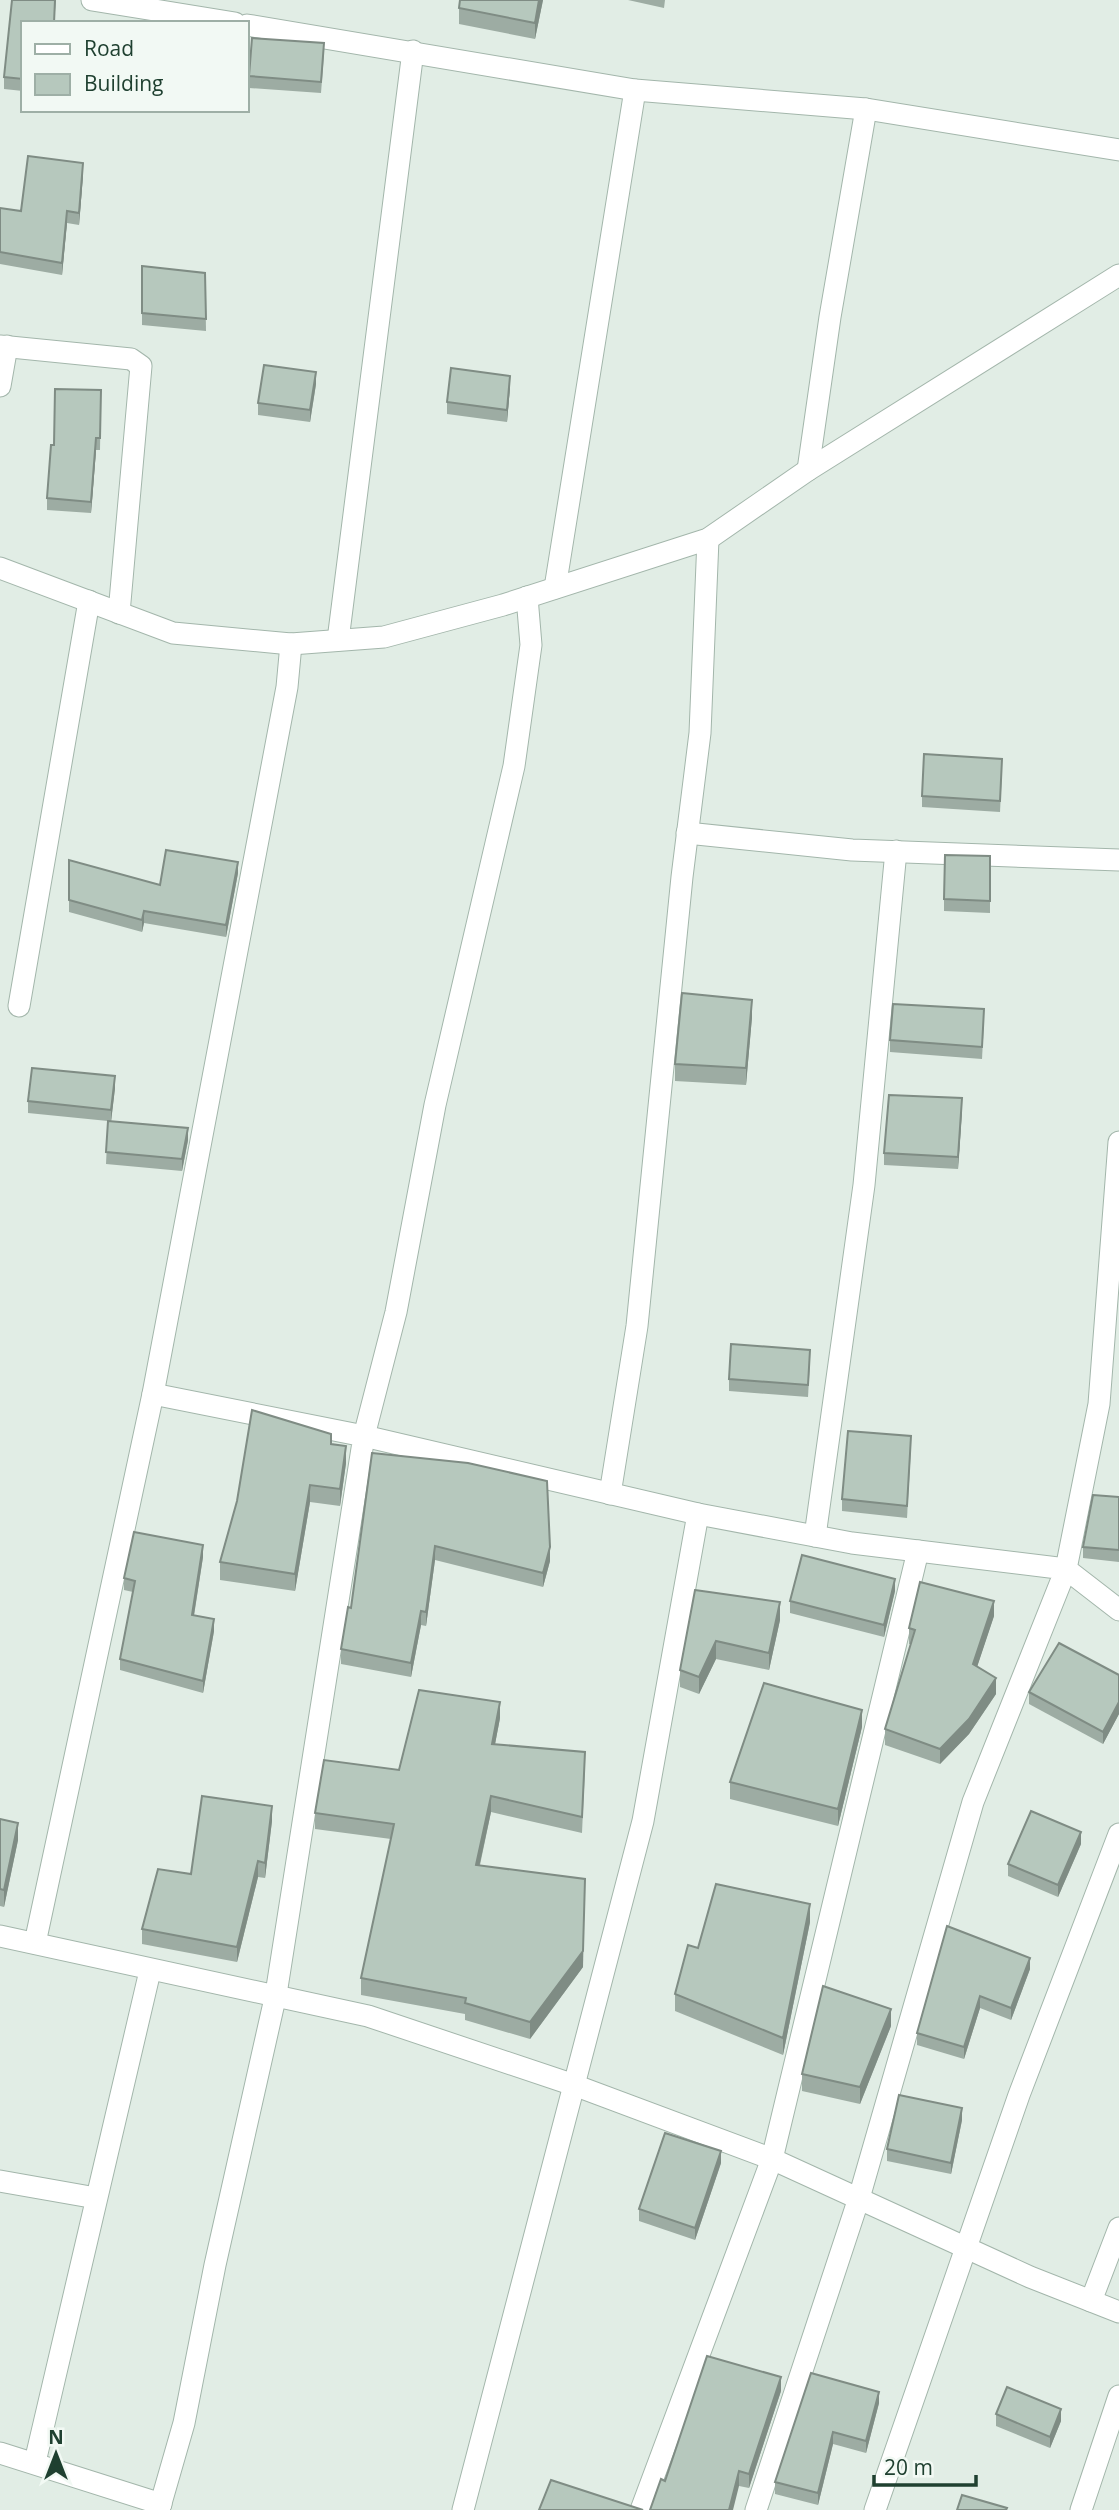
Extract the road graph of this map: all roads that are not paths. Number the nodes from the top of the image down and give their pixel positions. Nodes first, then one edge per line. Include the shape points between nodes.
1 (92, 0) edge
2 (223, 21) edge
3 (248, 25) edge
4 (412, 51) junction
5 (635, 90) junction
6 (866, 109) junction
7 (1119, 150) edge
8 (1119, 275) edge
9 (3, 346) edge
10 (0, 386) edge
11 (808, 470) junction
12 (708, 539) junction
13 (0, 568) edge
14 (555, 588) junction
15 (527, 597) junction
16 (89, 601) junction
17 (119, 612) junction
18 (338, 640) junction
19 (291, 644) junction
20 (687, 832) junction
21 (896, 852) junction
22 (1119, 860) edge
23 (19, 1006) dead end
24 (1119, 1142) edge
25 (153, 1394) junction
26 (364, 1436) junction
27 (610, 1494) junction
28 (698, 1514) junction
29 (815, 1536) junction
30 (918, 1551) junction
31 (1066, 1569) junction
32 (1119, 1610) edge
33 (1119, 1834) edge
34 (0, 1936) edge
35 (35, 1943) junction
36 (150, 1970) junction
37 (276, 1994) junction
38 (574, 2085) junction
39 (772, 2159) junction
40 (0, 2181) edge
41 (96, 2198) junction
42 (859, 2198) junction
43 (1119, 2228) edge
44 (965, 2246) junction
45 (1091, 2301) junction
46 (1119, 2312) edge
47 (1119, 2396) edge
48 (0, 2453) edge
49 (35, 2462) junction
50 (160, 2507) edge
51 (463, 2510) edge
52 (641, 2510) edge
53 (756, 2510) edge
54 (875, 2510) edge
55 (1081, 2510) edge

1 - 2 street
3 - 4 street
4 - 5 street
4 - 18 street
5 - 6 street
5 - 14 street
6 - 7 street
6 - 11 street
8 - 11 street
9 - 10 street
9 - 17 street via 131,359 141,366
11 - 12 street
12 - 14 street
12 - 20 street via 700,733
13 - 16 street
14 - 15 street
15 - 18 street via 384,637
15 - 26 street via 531,645 514,766 435,1105 396,1312
16 - 17 street
16 - 23 street
17 - 19 street via 173,633
18 - 19 street
19 - 25 street via 285,700
20 - 21 street
20 - 27 street via 637,1325
21 - 22 street
21 - 29 street via 863,1185
24 - 31 street via 1099,1404
25 - 26 street
25 - 35 street
26 - 27 street
26 - 37 street
27 - 28 street
28 - 29 street
28 - 38 street via 643,1821
29 - 30 street
30 - 31 street
30 - 39 street
31 - 32 street
31 - 42 street via 973,1802
33 - 44 street
34 - 35 street
35 - 36 street
36 - 37 street
36 - 41 street
37 - 38 street via 368,2016
37 - 50 street via 184,2423
38 - 39 street
38 - 51 street
39 - 42 street
39 - 52 street
40 - 41 street
41 - 49 street
42 - 44 street
42 - 53 street
43 - 45 street
44 - 45 street
44 - 54 street
45 - 46 street
47 - 55 street
48 - 49 street
49 - 50 street

